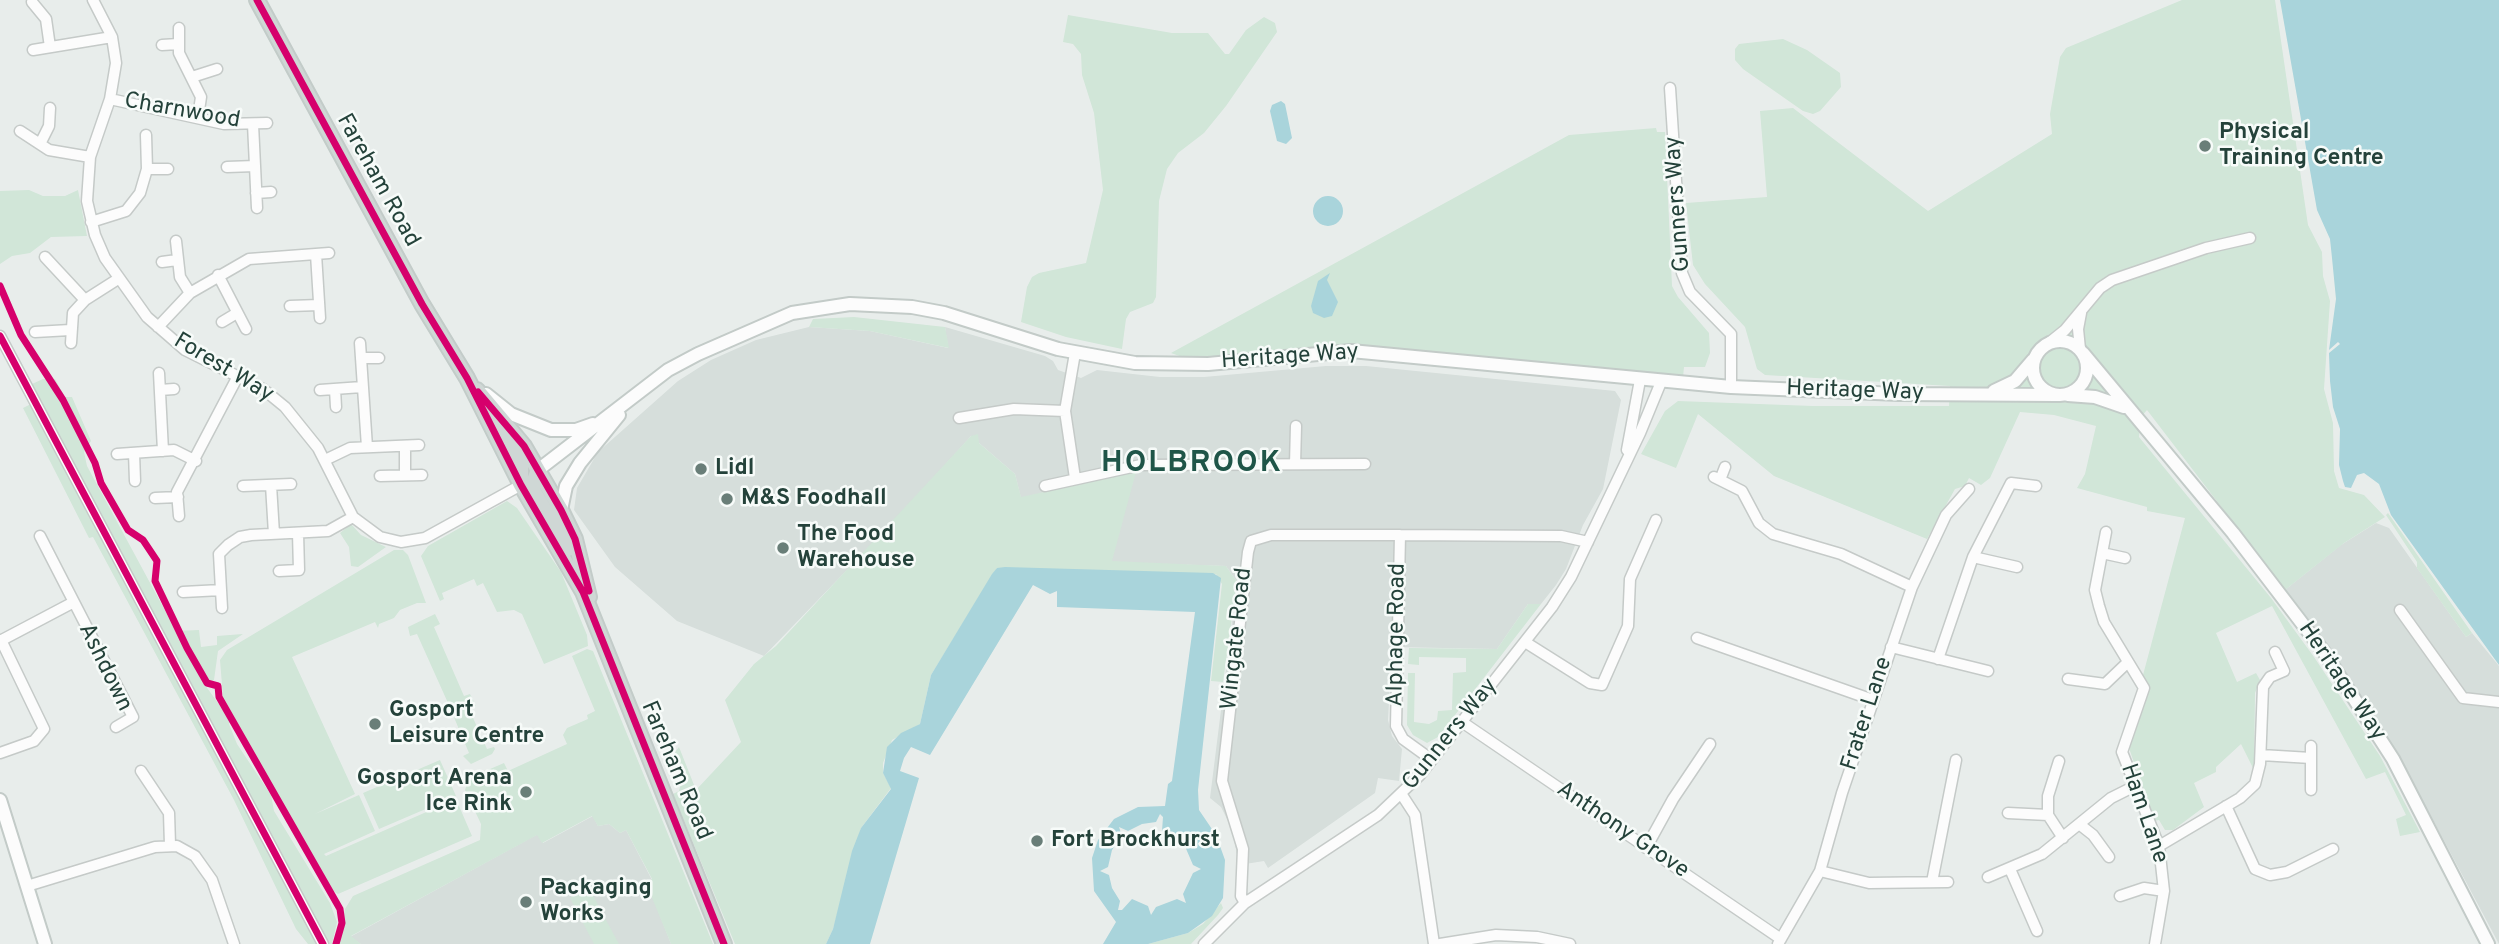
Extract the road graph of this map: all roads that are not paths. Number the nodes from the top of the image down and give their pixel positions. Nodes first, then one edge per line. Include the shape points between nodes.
1 (93, 0) edge
2 (257, 0) edge
3 (32, 2) edge
4 (178, 28) dead end
5 (112, 37) junction
6 (178, 44) junction
7 (162, 45) dead end
8 (50, 47) junction
9 (33, 50) dead end
10 (217, 69) dead end
11 (192, 77) junction
12 (1670, 88) dead end
13 (110, 99) junction
14 (50, 108) dead end
15 (198, 117) junction
16 (267, 123) dead end
17 (253, 124) junction
18 (20, 131) dead end
19 (146, 135) dead end
20 (40, 144) junction
21 (90, 157) junction
22 (255, 166) junction
23 (227, 167) dead end
24 (147, 169) junction
25 (168, 169) dead end
26 (271, 192) dead end
27 (256, 193) junction
28 (257, 208) dead end
29 (91, 222) junction
30 (2250, 237) dead end
31 (176, 241) dead end
32 (328, 253) dead end
33 (316, 254) junction
34 (45, 257) dead end
35 (177, 260) junction
36 (162, 262) dead end
37 (218, 275) junction
38 (118, 279) junction
39 (190, 293) junction
40 (85, 300) junction
41 (290, 306) dead end
42 (319, 306) junction
43 (2083, 309) junction
44 (237, 313) junction
45 (320, 318) dead end
46 (222, 322) dead end
47 (158, 327) junction
48 (246, 329) dead end
49 (70, 330) junction
50 (34, 332) dead end
51 (0, 337) edge
52 (2050, 342) junction
53 (71, 343) dead end
54 (360, 343) dead end
55 (2082, 351) junction
56 (1075, 353) junction
57 (362, 358) junction
58 (379, 358) dead end
59 (2034, 358) junction
60 (159, 373) dead end
61 (238, 376) junction
62 (467, 379) junction
63 (1640, 380) junction
64 (1661, 382) junction
65 (362, 387) junction
66 (1731, 387) junction
67 (335, 389) junction
68 (160, 390) junction
69 (174, 390) dead end
70 (320, 390) dead end
71 (479, 392) junction
72 (637, 393) junction
73 (1969, 395) junction
74 (2060, 395) junction
75 (336, 407) dead end
76 (1065, 411) junction
77 (2130, 412) junction
78 (606, 418) junction
79 (959, 418) dead end
80 (1296, 426) dead end
81 (419, 445) dead end
82 (405, 446) junction
83 (367, 447) junction
84 (163, 451) junction
85 (134, 453) junction
86 (117, 454) dead end
87 (325, 460) junction
88 (196, 461) junction
89 (1624, 461) junction
90 (1295, 464) junction
91 (1365, 464) dead end
92 (1725, 467) dead end
93 (538, 470) junction
94 (405, 475) junction
95 (422, 475) dead end
96 (380, 476) dead end
97 (1075, 478) junction
98 (135, 481) dead end
99 (291, 484) dead end
100 (271, 485) junction
101 (521, 485) junction
102 (243, 486) dead end
103 (1045, 486) dead end
104 (2036, 486) dead end
105 (1969, 489) dead end
106 (178, 497) junction
107 (155, 498) dead end
108 (561, 510) junction
109 (178, 516) dead end
110 (353, 517) junction
111 (1656, 520) dead end
112 (2106, 532) dead end
113 (298, 533) junction
114 (274, 534) junction
115 (1400, 535) junction
116 (40, 536) dead end
117 (1588, 542) junction
118 (2102, 553) junction
119 (1973, 557) junction
120 (2125, 558) dead end
121 (2017, 567) dead end
122 (279, 571) dead end
123 (1913, 587) junction
124 (221, 590) junction
125 (183, 592) dead end
126 (583, 592) junction
127 (72, 603) junction
128 (222, 608) dead end
129 (2400, 610) dead end
130 (591, 612) junction
131 (1697, 638) dead end
132 (1, 641) edge
133 (1525, 642) junction
134 (1891, 647) junction
135 (2274, 652) dead end
136 (1938, 659) junction
137 (2128, 662) junction
138 (1988, 671) dead end
139 (2068, 679) dead end
140 (1873, 700) junction
141 (2499, 702) edge
142 (1462, 722) junction
143 (116, 727) dead end
144 (1710, 744) dead end
145 (2311, 746) dead end
146 (0, 753) edge
147 (2261, 755) junction
148 (2311, 758) junction
149 (1955, 760) dead end
150 (1432, 761) junction
151 (2059, 761) dead end
152 (141, 771) dead end
153 (2135, 786) junction
154 (2311, 790) dead end
155 (1402, 795) junction
156 (0, 800) edge
157 (2226, 806) junction
158 (2008, 813) dead end
159 (2049, 815) junction
160 (2079, 824) junction
161 (2063, 838) junction
162 (170, 845) junction
163 (2159, 846) junction
164 (1646, 848) junction
165 (2333, 849) dead end
166 (2109, 857) dead end
167 (2010, 869) junction
168 (1820, 871) junction
169 (1988, 877) dead end
170 (1932, 882) junction
171 (1948, 882) dead end
172 (27, 886) junction
173 (2164, 891) junction
174 (2120, 896) dead end
175 (1245, 903) junction
176 (2037, 932) dead end
177 (1780, 942) edge
178 (1566, 943) edge
179 (45, 944) edge
180 (234, 944) edge
181 (323, 944) edge
182 (724, 944) edge
183 (1204, 944) edge
184 (1434, 944) edge
185 (1440, 944) edge
186 (2155, 944) edge
187 (2488, 944) edge

1 - 5 street, Forest Way
2 - 62 main road, Fareham Road
3 - 8 street via 46,19
4 - 6 street
5 - 8 street
5 - 13 street, Forest Way via 116,63
6 - 7 street
6 - 11 street
8 - 9 street
10 - 11 street
11 - 15 street via 201,96
12 - 66 street, Gunners Way via 1682,273 1690,292 1731,334
13 - 15 street, Charnwood
13 - 21 street, Forest Way
14 - 20 street via 49,126
15 - 17 street, Charnwood via 224,124
16 - 17 street, Charnwood
17 - 22 street, Charnwood
18 - 20 street
19 - 24 street
20 - 21 street via 58,153
21 - 29 street, Forest Way via 86,179
22 - 23 street, Charnwood
22 - 27 street, Charnwood
24 - 25 street
24 - 29 street via 133,205
26 - 27 street
27 - 28 street, Charnwood
29 - 38 street, Forest Way
30 - 43 street via 2119,277 2100,288
31 - 35 street
32 - 33 street
33 - 37 street via 256,256
33 - 42 street
34 - 40 street
35 - 36 street
35 - 39 street via 180,278
37 - 39 street
37 - 44 street
38 - 40 street
38 - 47 street, Forest Way
39 - 47 street
40 - 49 street via 73,313
41 - 42 street
42 - 45 street
43 - 52 street
43 - 55 street via 2078,326
44 - 46 street
44 - 48 street
47 - 61 street, Forest Way via 185,350
49 - 50 street
49 - 53 street
51 - 181 street
52 - 55 street via 2063,340
52 - 59 street
54 - 57 street
55 - 74 street via 2088,366 2085,380 2076,390
55 - 77 street, Heritage Way
56 - 63 street, Heritage Way via 1158,364 1208,364 1351,351
56 - 72 street, Heritage Way via 944,313 877,304 826,306 751,329 668,370
56 - 76 street
57 - 58 street
57 - 65 street
59 - 73 street, Heritage Way via 2007,387
59 - 74 street via 2036,382 2047,392
60 - 68 street
61 - 87 street, Forest Way via 285,407
61 - 88 street
62 - 71 main road, Fareham Road
62 - 78 street, Heritage Way via 510,414 551,430 576,430
62 - 101 main road, Fareham Road
63 - 64 street, Heritage Way
63 - 89 street, Gunners Way
64 - 66 street, Heritage Way
64 - 89 street, Gunners Way
65 - 67 street
65 - 83 street
66 - 73 street, Heritage Way
67 - 70 street
67 - 75 street
68 - 69 street
68 - 84 street
71 - 93 main road, Fareham Road
71 - 101 main road via 521,462
72 - 78 street, Heritage Way
72 - 108 street, Heritage Way via 580,463 566,486
73 - 74 street, Heritage Way
74 - 77 street, Heritage Way via 2111,400
76 - 79 street via 1014,409
76 - 97 street
77 - 187 street, Heritage Way via 2233,533 2323,652 2393,759
78 - 93 street, Heritage Way
80 - 90 street
81 - 82 street
82 - 83 street
82 - 94 street
83 - 87 street via 350,448
84 - 85 street
84 - 88 street via 179,452
85 - 86 street
85 - 98 street
87 - 110 street, Forest Way
88 - 106 street
89 - 117 street, Gunners Way
90 - 91 street
90 - 97 street via 1141,465
92 - 123 street via 1717,479 1742,491 1759,523 1773,534 1841,554
93 - 101 main road
93 - 108 main road, Fareham Road
93 - 126 main road via 534,490 569,551
94 - 95 street
94 - 96 street
97 - 103 street
99 - 100 street
100 - 102 street
100 - 114 street
101 - 110 street, Forest Way via 414,541 380,537
101 - 126 main road, Fareham Road
104 - 119 street via 2011,482
105 - 123 street, Frater Lane via 1946,515
106 - 107 street
106 - 109 street
108 - 130 main road, Fareham Road via 587,579
110 - 113 street via 328,531
111 - 133 street via 1629,579 1628,626 1604,682 1590,683
112 - 118 street, Ham Lane
113 - 114 street
113 - 122 street via 299,570
114 - 124 street via 240,537 222,549
115 - 117 street, Wingate Road via 1561,536
115 - 150 street, Alphage Road via 1396,726 1403,739
115 - 175 street, Wingate Road via 1271,535 1249,545 1222,786 1244,853 1241,896
116 - 127 street, Ashdown
117 - 133 street, Gunners Way via 1571,577
118 - 120 street
118 - 137 street, Ham Lane via 2095,590
119 - 121 street
119 - 136 street
123 - 134 street, Frater Lane
124 - 125 street
124 - 128 street
126 - 130 main road, Fareham Road
127 - 132 street, Ashdown
127 - 143 street, Ashdown via 133,717
129 - 141 street via 2463,698
130 - 182 main road, Fareham Road
131 - 140 street
132 - 146 street, Ashdown via 44,729 34,741
133 - 142 street, Gunners Way
134 - 136 street
134 - 140 street, Frater Lane
135 - 147 street via 2288,669 2270,677 2263,687
136 - 138 street
137 - 139 street via 2105,684
137 - 153 street, Ham Lane via 2144,688 2122,752
140 - 168 street, Frater Lane
142 - 150 street, Gunners Way
142 - 164 street, Anthony Grove
144 - 164 street
145 - 148 street
147 - 148 street
147 - 157 street via 2255,784
148 - 154 street
149 - 170 street
150 - 155 street, Gunners Way
151 - 159 street via 2050,786
152 - 162 street via 169,813
153 - 160 street via 2111,798
153 - 163 street, Ham Lane
155 - 175 street, Gunners Way
155 - 184 street via 1415,815
156 - 172 street
157 - 163 street
157 - 165 street via 2255,869 2270,875 2287,872
158 - 159 street
159 - 161 street
160 - 161 street
160 - 166 street
161 - 167 street
162 - 172 street
162 - 180 street via 188,851 203,865
163 - 173 street, Ham Lane
164 - 177 street, Anthony Grove
167 - 169 street
167 - 176 street
168 - 170 street via 1869,883
168 - 177 street, Frater Lane
170 - 171 street
172 - 179 street
173 - 174 street via 2144,888
173 - 186 street, Ham Lane
175 - 183 street, Gunners Way
178 - 185 street via 1496,935

